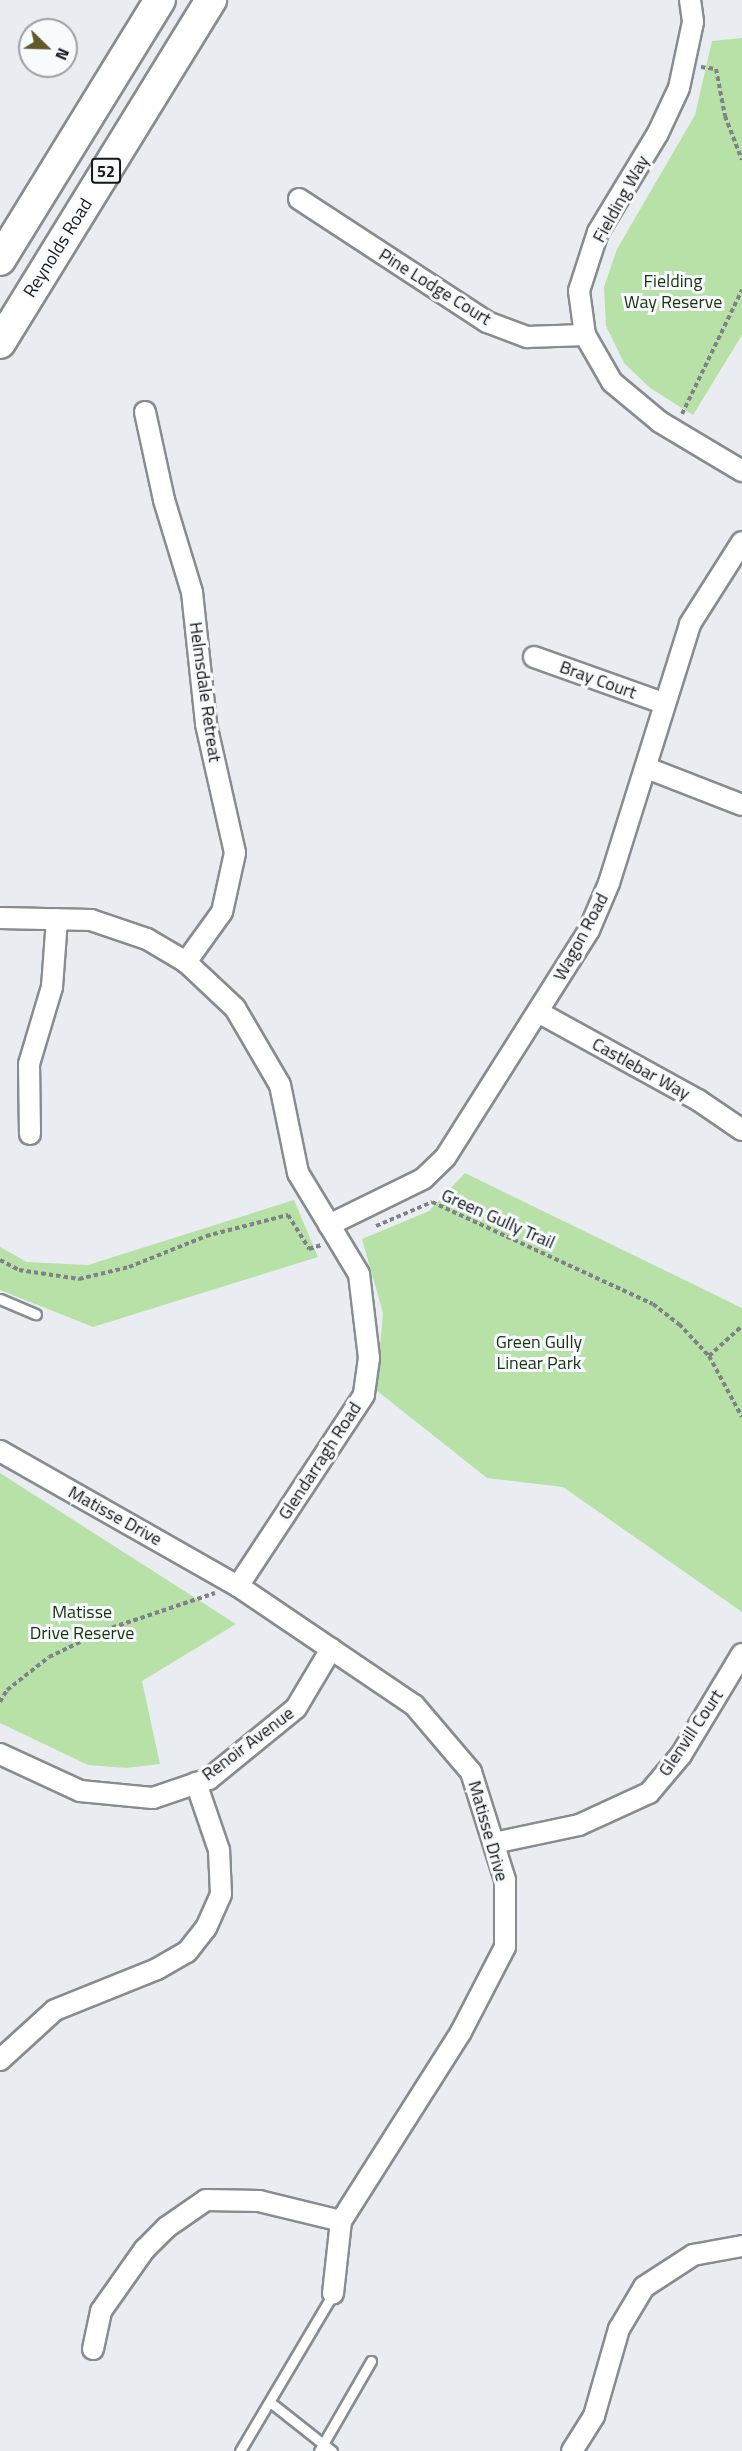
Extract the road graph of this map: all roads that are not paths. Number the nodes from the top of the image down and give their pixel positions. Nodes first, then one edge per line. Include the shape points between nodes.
1 (160, 0) edge
2 (211, 0) edge
3 (690, 0) edge
4 (299, 199) dead end
5 (0, 260) edge
6 (585, 335) junction
7 (0, 343) edge
8 (145, 412) dead end
9 (742, 471) edge
10 (742, 542) edge
11 (534, 657) dead end
12 (663, 703) junction
13 (647, 768) junction
14 (742, 805) edge
15 (0, 918) edge
16 (57, 919) junction
17 (186, 962) junction
18 (538, 1012) junction
19 (742, 1130) edge
20 (30, 1134) dead end
21 (334, 1233) junction
22 (0, 1299) edge
23 (36, 1314) dead end
24 (0, 1451) edge
25 (238, 1586) junction
26 (331, 1649) junction
27 (742, 1654) edge
28 (0, 1754) edge
29 (196, 1783) junction
30 (494, 1843) junction
31 (0, 2060) edge
32 (341, 2221) junction
33 (742, 2246) edge
34 (333, 2294) joint
35 (93, 2349) dead end
36 (371, 2361) dead end
37 (270, 2402) junction
38 (321, 2447) edge
39 (240, 2451) edge
40 (332, 2451) edge
41 (572, 2451) edge

1 - 5 main road, 52
2 - 7 main road, Reynolds Road / 52
3 - 6 street, Fielding Way via 693,22 679,88 658,133 598,232 579,291
4 - 6 street, Pine Lodge Court via 487,322 527,338
6 - 9 street, Fielding Way via 612,382 633,403
8 - 17 street, Helmsdale Retreat via 164,500 192,592 206,724 235,853 222,912
10 - 12 street, Wagon Road via 690,624
11 - 12 street, Bray Court
12 - 13 street, Wagon Road
13 - 14 street
13 - 18 street, Wagon Road via 589,930
15 - 16 street, Glendarragh Road
16 - 17 street, Glendarragh Road via 91,920 147,939
16 - 20 street via 52,987 29,1064
17 - 21 street, Glendarragh Road via 235,1008 280,1085 298,1173
18 - 19 street, Castlebar Way via 698,1100
18 - 21 street, Wagon Road via 445,1158 423,1179
21 - 25 street, Glendarragh Road via 359,1274 369,1358 363,1395
22 - 23 lane
24 - 25 street, Matisse Drive
25 - 26 street, Matisse Drive
26 - 29 street, Renoir Avenue via 296,1708 208,1779
26 - 30 street, Matisse Drive via 414,1705 464,1764 471,1773
27 - 30 street, Glenvill Court via 681,1755 649,1793 579,1825
28 - 29 street, Renoir Avenue via 80,1791 153,1798
29 - 31 street via 219,1850 221,1894 206,1928 187,1952 157,1969 55,2010
30 - 32 street, Matisse Drive via 506,1880 505,1947 460,2032
32 - 34 street, Matisse Drive
32 - 35 street via 259,2201 206,2200 167,2227 144,2250 101,2311
33 - 41 street via 693,2254 644,2287 619,2329 594,2416
34 - 37 lane, Matisse Drive
36 - 38 lane
37 - 38 lane
37 - 39 lane, Matisse Drive
38 - 40 lane

